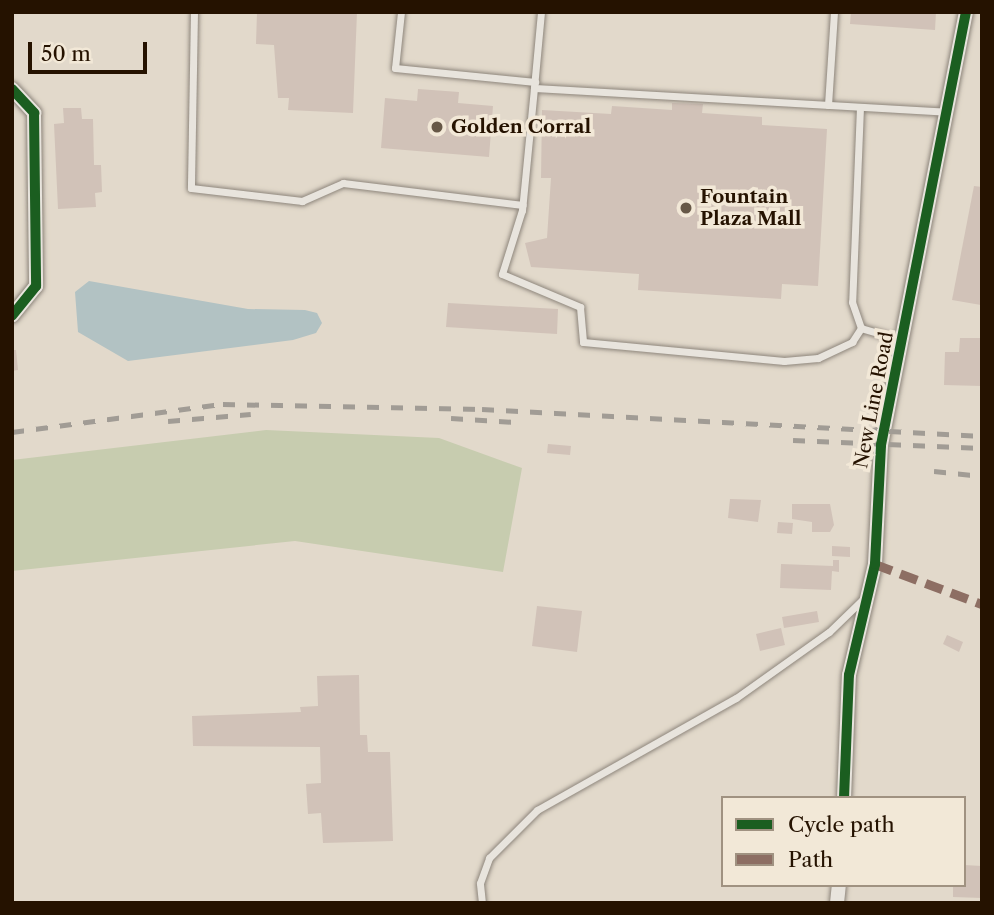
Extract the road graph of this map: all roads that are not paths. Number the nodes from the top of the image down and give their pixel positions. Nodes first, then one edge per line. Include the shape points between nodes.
1 (194, 12) edge
2 (401, 12) edge
3 (541, 12) edge
4 (834, 12) edge
5 (966, 12) edge
6 (535, 85) junction
7 (12, 89) edge
8 (828, 105) junction
9 (860, 107) junction
10 (950, 112) junction
11 (523, 205) junction
12 (12, 316) edge
13 (861, 328) junction
14 (904, 340) junction
15 (869, 593) junction
16 (844, 796) edge
17 (482, 903) edge

1 - 11 lane via 191,188 302,201 343,183
2 - 6 lane via 396,68
3 - 6 lane
4 - 8 lane
5 - 10 street, New Line Road
6 - 8 lane
6 - 11 lane
7 - 12 street via 34,113 36,286
8 - 9 lane
9 - 10 lane
9 - 13 lane via 852,302
10 - 14 street, New Line Road
11 - 13 lane via 502,274 580,307 583,342 784,362 818,358 852,341
13 - 14 lane
14 - 15 street, New Line Road via 875,484
15 - 16 street, New Line Road via 849,675
15 - 17 lane via 829,632 736,698 537,810 489,859 480,883

